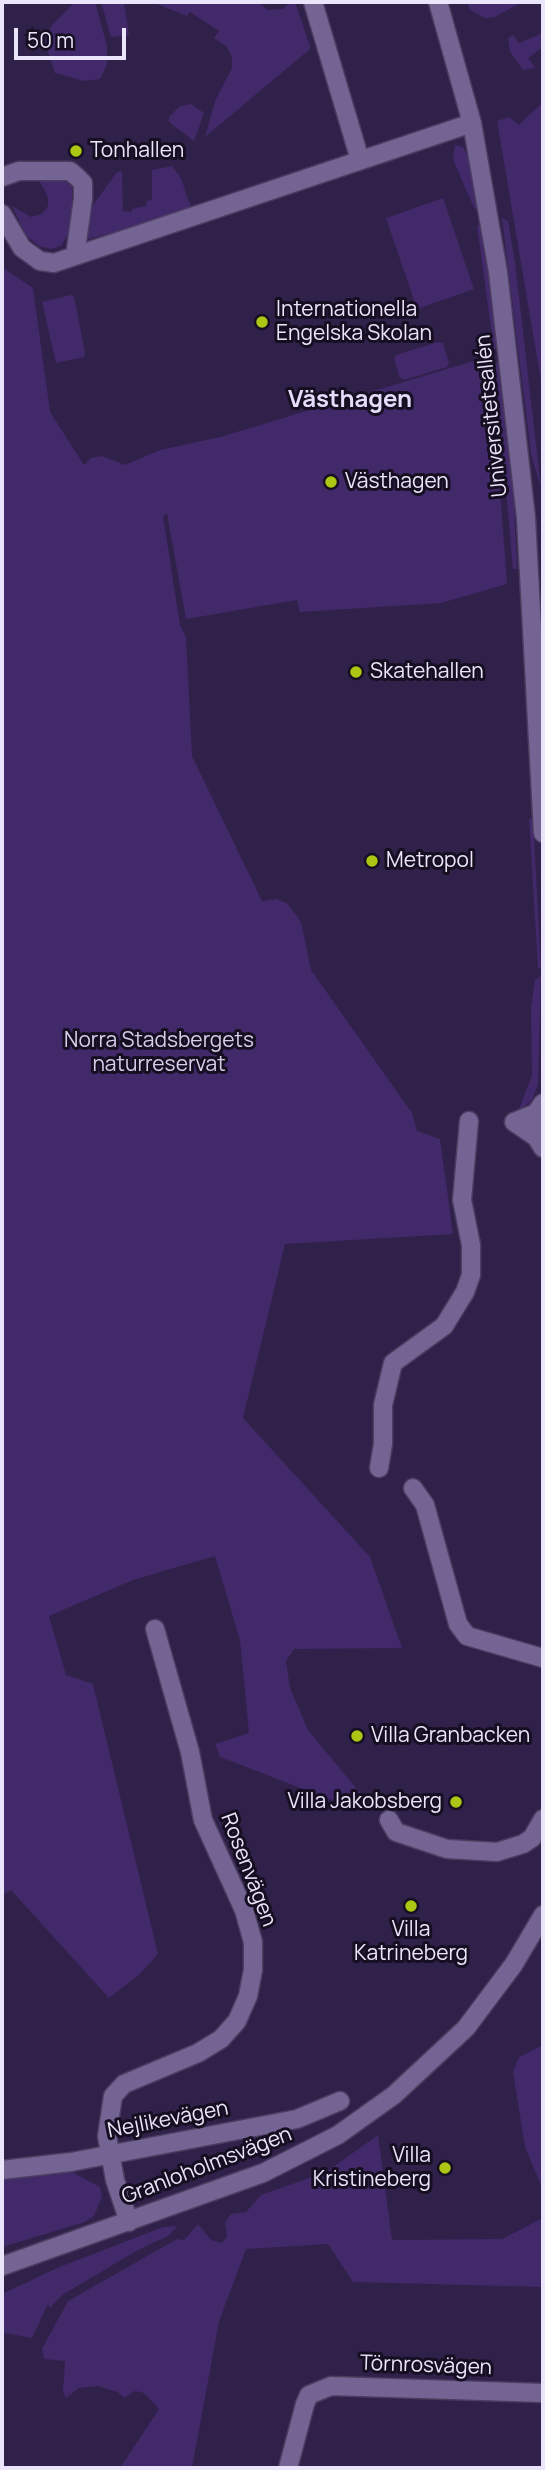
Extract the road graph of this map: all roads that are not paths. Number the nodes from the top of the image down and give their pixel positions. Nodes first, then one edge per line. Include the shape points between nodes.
1 (313, 2) edge
2 (438, 2) edge
3 (472, 122) junction
4 (360, 160) junction
5 (2, 177) edge
6 (2, 214) edge
7 (75, 256) junction
8 (543, 833) edge
9 (541, 1105) edge
10 (469, 1121) dead end
11 (539, 1143) edge
12 (379, 1468) dead end
13 (413, 1488) dead end
14 (155, 1629) dead end
15 (543, 1658) edge
16 (543, 1818) edge
17 (389, 1821) dead end
18 (543, 1915) edge
19 (340, 2101) dead end
20 (110, 2154) junction
21 (2, 2170) edge
22 (129, 2222) junction
23 (2, 2266) edge
24 (543, 2393) edge
25 (288, 2468) edge

1 - 4 street
2 - 3 street, Universitetsallén
3 - 4 street
3 - 8 street, Universitetsallén via 495,248 526,518
4 - 7 street
5 - 7 street via 19,171 70,171 83,183
6 - 7 street via 22,248 40,261
9 - 11 street via 514,1122
10 - 12 street via 462,1199 471,1245 471,1275 444,1326 393,1363 383,1405
13 - 15 street via 425,1505 458,1624 467,1636
14 - 20 street, Rosenvägen via 190,1752 203,1819 244,1910 253,1942 254,1970 237,2021 221,2039 124,2084 113,2096 107,2136
16 - 17 street via 532,1838 497,1852 447,1849 396,1832
18 - 22 street, Granloholmsvägen via 514,1964 466,2028 439,2057 366,2116 263,2173
19 - 20 street, Nejlikevägen via 297,2119
20 - 21 street, Nejlikevägen
20 - 22 street, Rosenvägen
22 - 23 street, Granloholmsvägen
24 - 25 street, Törnrosvägen via 331,2386 309,2395

